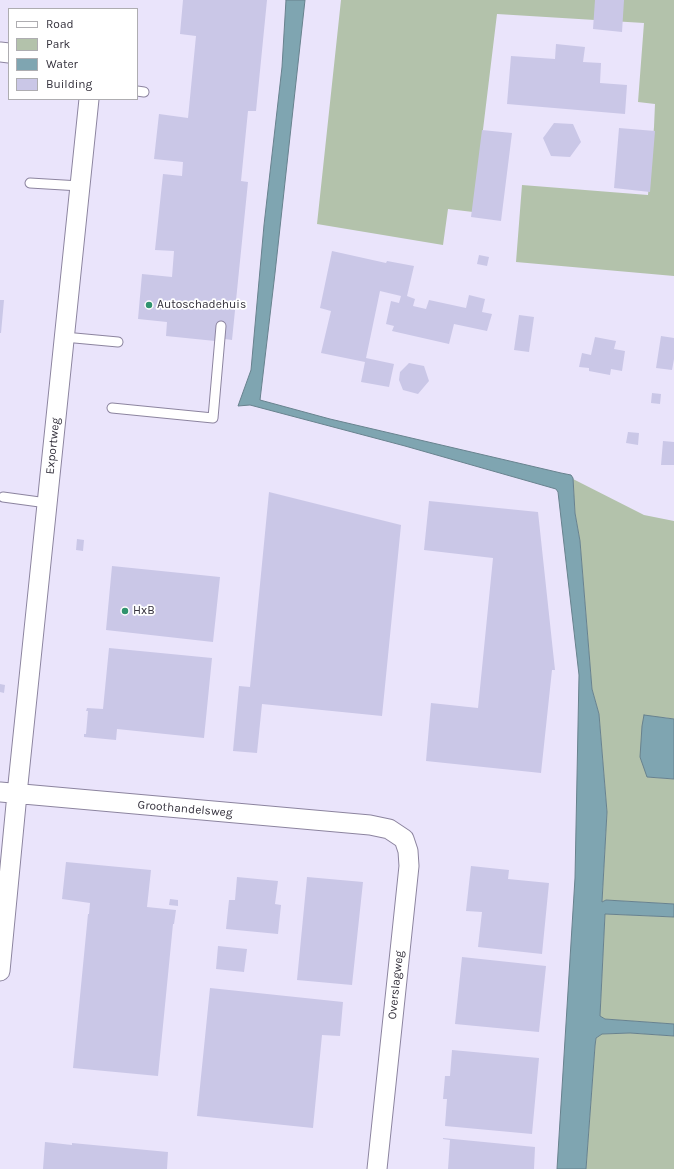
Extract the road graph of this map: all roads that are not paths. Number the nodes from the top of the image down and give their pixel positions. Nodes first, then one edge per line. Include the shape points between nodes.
1 (89, 100) edge
2 (30, 183) dead end
3 (80, 186) junction
4 (221, 326) dead end
5 (64, 337) junction
6 (118, 342) dead end
7 (112, 408) dead end
8 (3, 497) dead end
9 (47, 503) junction
10 (8, 793) edge
11 (370, 825) joint
12 (0, 971) edge
13 (377, 1169) edge

1 - 3 street, Exportweg
2 - 3 lane
3 - 5 street, Exportweg
4 - 7 lane via 212,418
5 - 6 lane
5 - 9 street, Exportweg
8 - 9 lane
9 - 10 street, Exportweg
10 - 11 street, Groothandelsweg
10 - 12 street, Exportweg
11 - 13 street, Overslagweg via 389,829 404,839 409,866

